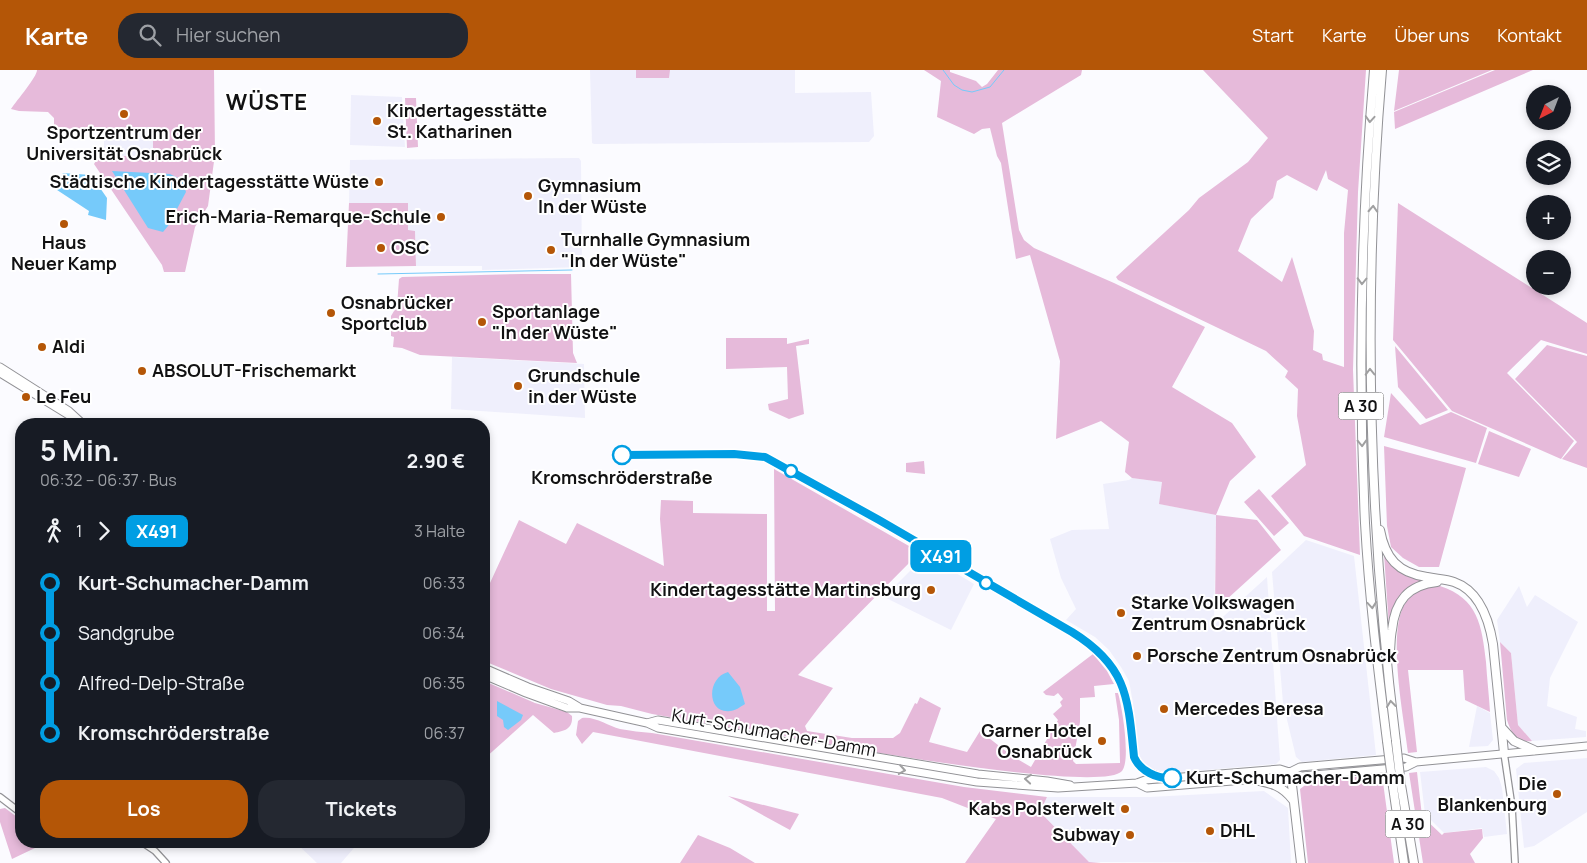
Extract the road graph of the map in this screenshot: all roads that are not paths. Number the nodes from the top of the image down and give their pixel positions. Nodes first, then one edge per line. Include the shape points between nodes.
1 (1374, 70) edge
2 (1382, 70) edge
3 (0, 367) edge
4 (0, 373) edge
5 (72, 418) edge
6 (77, 418) edge
7 (1374, 499) junction
8 (1448, 580) junction
9 (1387, 666) junction
10 (490, 671) edge
11 (490, 677) edge
12 (580, 708) junction
13 (1501, 724) junction
14 (1587, 746) edge
15 (1534, 750) junction
16 (1504, 754) junction
17 (1134, 757) dead end
18 (1416, 762) junction
19 (1292, 772) junction
20 (1167, 778) junction
21 (1248, 779) junction
22 (1137, 784) junction
23 (0, 797) edge
24 (1294, 802) junction
25 (15, 808) edge
26 (151, 848) edge
27 (1403, 860) edge
28 (166, 863) edge
29 (1301, 863) edge
30 (1414, 863) edge
31 (1515, 863) edge

1 -> 27 highway, A 30, bridge via 1364,211 1361,392 1376,658
7 -> 2 highway, A 30 via 1370,334 1372,220
3 - 6 main road
4 - 5 main road
7 - 8 highway via 1381,539 1397,566 1405,572
7 - 9 highway, A 30
8 - 9 highway via 1422,584 1404,597 1395,614
8 - 13 highway via 1474,596 1488,621
30 -> 9 highway, A 30, bridge
10 - 12 main road, Kurt-Schumacher-Damm
11 - 12 main road, Kurt-Schumacher-Damm via 547,701
12 - 22 main road, Kurt-Schumacher-Damm via 668,730 976,782 1058,788
13 - 15 highway via 1512,740
13 - 16 highway
14 - 15 main road
15 - 16 main road
16 - 18 main road
16 - 31 street via 1512,807
17 - 20 main road via 1144,771
18 - 19 main road, Kurt-Schumacher-Damm via 1406,766 1302,776
18 - 19 main road, Kurt-Schumacher-Damm via 1404,758 1300,767
19 - 20 main road, Kurt-Schumacher-Damm via 1280,769
19 - 21 main road, Kurt-Schumacher-Damm via 1280,777
19 - 24 highway
20 - 22 main road, Kurt-Schumacher-Damm
21 - 22 main road, Kurt-Schumacher-Damm via 1147,788
21 - 24 highway via 1277,786
23 - 25 street
24 - 29 highway
26 - 28 street

